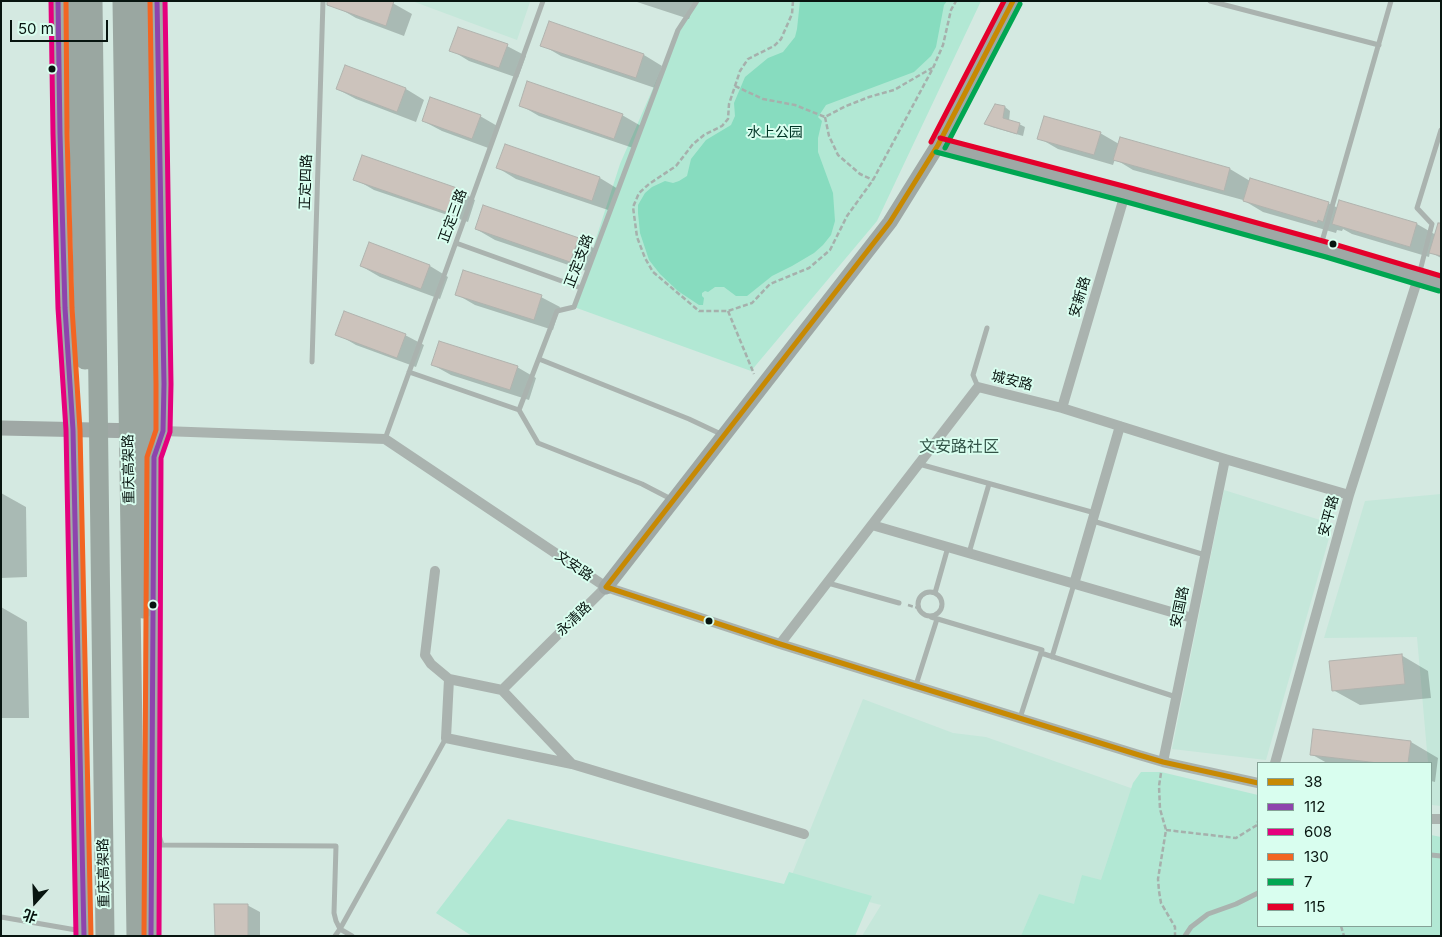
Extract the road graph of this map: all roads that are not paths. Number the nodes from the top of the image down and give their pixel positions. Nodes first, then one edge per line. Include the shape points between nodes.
1 (58, 1) edge
2 (74, 1) edge
3 (93, 1) edge
4 (122, 1) edge
5 (140, 1) edge
6 (158, 1) edge
7 (323, 1) edge
8 (543, 1) edge
9 (697, 1) edge
10 (1013, 1) edge
11 (1210, 1) edge
12 (1391, 1) edge
13 (1378, 45) junction
14 (1441, 130) edge
15 (938, 145) junction
16 (1125, 194) junction
17 (456, 243) junction
18 (1321, 248) junction
19 (1418, 278) junction
20 (1441, 284) edge
21 (581, 288) junction
22 (987, 328) dead end
23 (539, 359) junction
24 (312, 362) dead end
25 (409, 372) junction
26 (978, 387) junction
27 (1062, 408) junction
28 (519, 410) junction
29 (1120, 426) junction
30 (1, 428) edge
31 (73, 430) junction
32 (164, 432) junction
33 (724, 435) junction
34 (385, 439) junction
35 (1225, 458) junction
36 (919, 464) junction
37 (988, 484) junction
38 (1349, 495) junction
39 (673, 501) junction
40 (1094, 517) junction
41 (872, 525) junction
42 (948, 547) junction
43 (969, 553) junction
44 (1205, 555) junction
45 (435, 571) dead end
46 (828, 582) junction
47 (1074, 584) junction
48 (606, 587) junction
49 (935, 593) junction
50 (899, 603) road end
51 (931, 616) junction
52 (1192, 618) junction
53 (937, 619) junction
54 (780, 644) junction
55 (1041, 653) junction
56 (1052, 657) junction
57 (449, 679) junction
58 (915, 686) junction
59 (502, 690) junction
60 (1176, 697) junction
61 (1020, 718) junction
62 (446, 738) junction
63 (102, 754) junction
64 (133, 758) junction
65 (1163, 762) junction
66 (1275, 762) edge
67 (572, 764) junction
68 (1257, 783) edge
69 (152, 813) junction
70 (804, 834) dead end
71 (1257, 894) edge
72 (1, 917) edge
73 (340, 929) junction
74 (84, 933) edge
75 (105, 936) edge
76 (136, 936) edge
77 (151, 936) edge
78 (335, 936) edge
79 (352, 936) edge
80 (1185, 936) edge

1 - 31 main road via 65,308
2 - 63 highway, bridge via 86,388 88,626
3 - 63 highway, 重庆高架路, bridge
4 - 64 highway, 重庆高架路, bridge
5 - 64 highway, bridge via 146,406 143,631
6 - 32 main road
7 - 24 lane, 正定四路
8 - 17 lane, 正定三路
9 - 21 lane, 正定支路 via 678,30
10 - 15 street, 永清路
11 - 13 lane
12 - 13 lane
13 - 18 lane
14 - 19 lane via 1417,208 1432,224
15 - 16 street
15 - 33 street, 永清路 via 890,222
16 - 18 street
16 - 27 street, 安新路
17 - 21 lane
17 - 25 lane, 正定三路
18 - 19 street
19 - 20 street
19 - 38 street, 安平路
21 - 23 lane, 正定支路 via 574,307 557,312
22 - 26 lane via 973,376
23 - 28 lane, 正定支路
23 - 33 lane
25 - 28 lane
25 - 34 lane, 正定三路
26 - 27 street, 城安路
26 - 36 street, 城安路
27 - 29 street, 城安路
28 - 39 lane via 538,443 642,484
29 - 35 street, 城安路
29 - 40 street
30 - 31 street
31 - 32 street
31 - 74 main road
32 - 34 street
32 - 69 main road via 154,458
33 - 39 street, 永清路
34 - 48 street, 文安路
35 - 38 street, 城安路
35 - 44 street, 安国路
36 - 37 lane
36 - 41 street, 城安路
37 - 40 lane
37 - 43 lane
38 - 66 street, 安平路
39 - 48 street, 永清路
40 - 44 lane
40 - 47 street
41 - 42 street
41 - 46 street, 城安路
42 - 43 street
42 - 49 lane
43 - 47 street
44 - 52 street, 安国路
45 - 57 street via 425,655
46 - 50 lane
46 - 54 street, 城安路
47 - 52 street
47 - 56 lane
48 - 54 street, 文安路
48 - 59 street, 永清路
49 - 51 lane via 941,599 942,607 938,614
49 - 51 lane via 927,593 918,600 918,608
51 - 53 lane
52 - 60 street, 安国路
53 - 55 lane via 1042,650
53 - 58 lane
54 - 58 street, 文安路
55 - 56 lane
55 - 61 lane
56 - 60 lane
57 - 59 street
57 - 62 street
58 - 61 street, 文安路
59 - 67 street
60 - 65 street, 安国路
61 - 65 street, 文安路
62 - 67 street
62 - 73 lane
63 - 75 highway, 重庆高架路, bridge
64 - 76 highway, 重庆高架路, bridge
65 - 68 street, 文安路
67 - 70 street
69 - 73 lane via 162,845 336,846 334,913
69 - 77 main road
71 - 80 lane via 1208,914
72 - 74 lane
73 - 78 lane
73 - 79 lane

